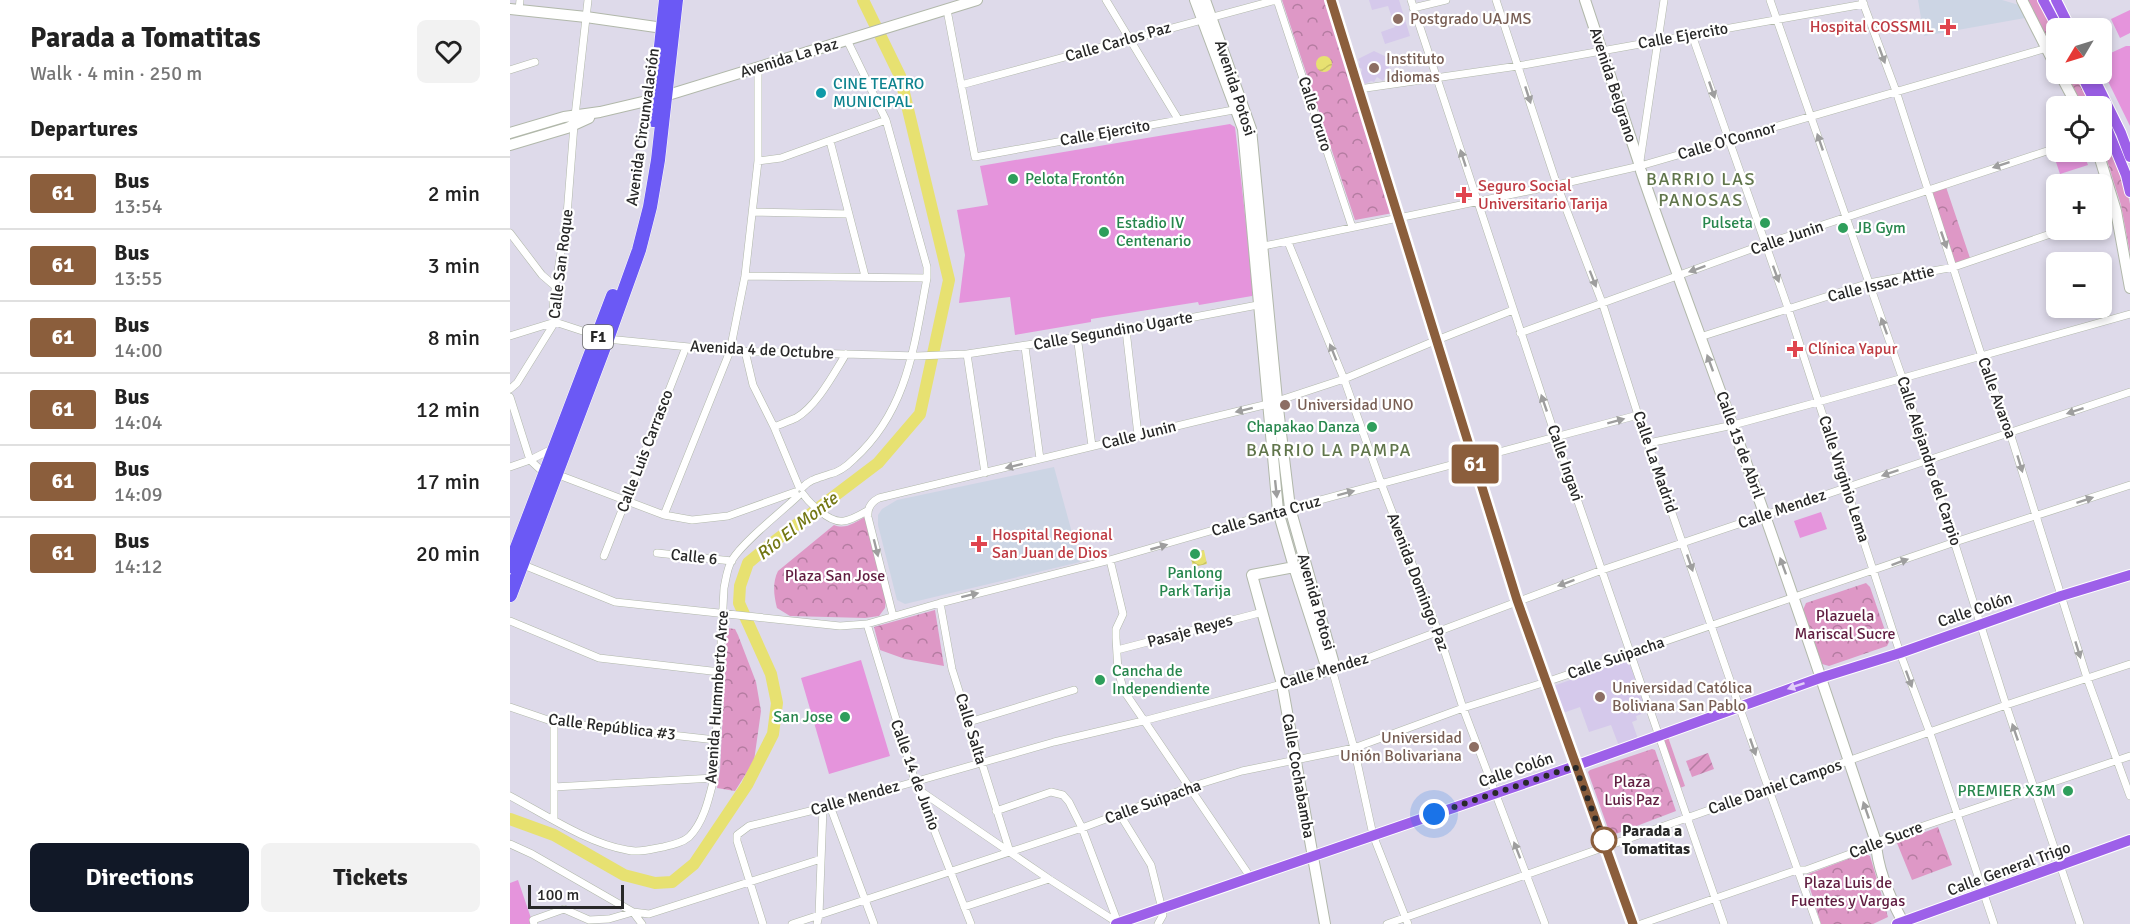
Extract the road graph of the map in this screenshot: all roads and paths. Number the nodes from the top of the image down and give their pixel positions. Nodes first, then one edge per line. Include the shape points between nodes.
1 (588, 0) edge
2 (666, 0) edge
3 (676, 0) edge
4 (977, 0) edge
5 (1106, 0) edge
6 (1195, 0) edge
7 (1205, 0) edge
8 (1276, 0) edge
9 (1331, 0) edge
10 (1446, 0) edge
11 (1496, 0) edge
12 (1585, 0) edge
13 (1664, 0) edge
14 (1770, 0) edge
15 (2022, 0) edge
16 (2043, 0) edge
17 (2056, 0) edge
18 (1863, 2) edge
19 (1412, 4) edge
20 (946, 5) edge
21 (516, 6) edge
22 (586, 16) junction
23 (1206, 18) junction
24 (2053, 18) edge
25 (2065, 18) edge
26 (1777, 20) junction
27 (663, 28) junction
28 (1692, 35) junction
29 (851, 39) junction
30 (1129, 40) junction
31 (1658, 41) junction
32 (2046, 46) edge
33 (2046, 48) edge
34 (1602, 50) junction
35 (535, 62) dead end
36 (1518, 66) junction
37 (758, 68) junction
38 (510, 70) edge
39 (1438, 79) junction
40 (2097, 84) edge
41 (961, 85) junction
42 (1359, 89) junction
43 (1896, 91) junction
44 (660, 98) junction
45 (1240, 109) junction
46 (1812, 118) junction
47 (1178, 119) junction
48 (575, 120) junction
49 (886, 120) junction
50 (510, 133) edge
51 (830, 141) junction
52 (1729, 141) junction
53 (2112, 141) edge
54 (510, 145) edge
55 (2046, 151) edge
56 (2130, 157) edge
57 (758, 161) junction
58 (2101, 162) edge
59 (1640, 169) junction
60 (1557, 185) junction
61 (1927, 190) junction
62 (2130, 192) edge
63 (1477, 202) junction
64 (2116, 211) junction
65 (753, 212) junction
66 (2112, 212) edge
67 (849, 214) junction
68 (1847, 218) junction
69 (1398, 219) junction
70 (1352, 227) junction
71 (510, 233) edge
72 (2046, 235) edge
73 (1288, 242) junction
74 (1766, 244) junction
75 (1258, 247) junction
76 (1953, 267) junction
77 (745, 276) junction
78 (865, 276) junction
79 (1677, 277) junction
80 (927, 278) junction
81 (1869, 283) junction
82 (555, 287) junction
83 (2130, 288) edge
84 (1264, 303) junction
85 (1603, 304) junction
86 (1788, 308) junction
87 (1513, 310) junction
88 (2130, 314) edge
89 (555, 322) junction
90 (1126, 330) junction
91 (1520, 333) junction
92 (510, 336) edge
93 (1077, 336) junction
94 (1700, 337) junction
95 (602, 338) junction
96 (1437, 339) junction
97 (686, 347) junction
98 (1025, 347) junction
99 (730, 351) junction
100 (745, 351) junction
101 (846, 354) junction
102 (967, 354) junction
103 (1981, 354) junction
104 (957, 355) joint
105 (915, 356) junction
106 (1902, 376) junction
107 (1344, 379) junction
108 (510, 389) edge
109 (2130, 392) edge
110 (510, 397) edge
111 (1272, 402) junction
112 (1818, 402) junction
113 (1638, 415) junction
114 (1733, 425) junction
115 (774, 427) junction
116 (2010, 433) junction
117 (1138, 435) junction
118 (1556, 438) junction
119 (1649, 443) junction
120 (1092, 446) junction
121 (554, 448) junction
122 (1040, 459) junction
123 (1474, 459) junction
124 (1929, 459) junction
125 (530, 460) junction
126 (510, 467) edge
127 (985, 473) junction
128 (550, 474) junction
129 (1381, 483) junction
130 (2130, 485) edge
131 (1846, 488) junction
132 (799, 491) junction
133 (625, 501) junction
134 (1290, 508) junction
135 (867, 511) junction
136 (1278, 512) junction
137 (664, 515) junction
138 (1764, 515) junction
139 (2036, 516) junction
140 (1954, 542) junction
141 (1683, 543) junction
142 (657, 553) dead end
143 (604, 556) dead end
144 (1110, 560) junction
145 (732, 561) junction
146 (513, 563) edge
147 (1299, 566) junction
148 (1602, 570) junction
149 (1874, 571) junction
150 (2130, 575) edge
151 (510, 595) edge
152 (2061, 596) junction
153 (1794, 597) junction
154 (1517, 600) junction
155 (940, 603) junction
156 (723, 612) junction
157 (1263, 612) junction
158 (893, 616) junction
159 (510, 621) edge
160 (1981, 623) junction
161 (867, 624) junction
162 (1712, 626) junction
163 (1438, 631) junction
164 (1117, 650) junction
165 (1900, 652) junction
166 (1629, 654) junction
167 (2130, 663) edge
168 (1332, 669) junction
169 (720, 672) junction
170 (1820, 678) junction
171 (2087, 678) junction
172 (1546, 682) junction
173 (1282, 684) junction
174 (1074, 690) dead end
175 (2006, 705) junction
176 (1739, 706) junction
177 (510, 707) edge
178 (1463, 708) junction
179 (1143, 721) junction
180 (554, 722) junction
181 (969, 722) junction
182 (1930, 733) junction
183 (1658, 737) junction
184 (716, 740) junction
185 (1354, 748) junction
186 (2130, 756) edge
187 (2118, 760) junction
188 (1297, 761) junction
189 (1849, 761) junction
190 (981, 762) junction
191 (1575, 766) junction
192 (714, 778) junction
193 (915, 781) junction
194 (554, 787) junction
195 (1190, 787) junction
196 (2034, 787) junction
197 (1768, 789) junction
198 (919, 790) junction
199 (1495, 793) junction
200 (510, 796) edge
201 (2130, 796) edge
202 (826, 807) junction
203 (996, 811) junction
204 (1119, 813) junction
205 (1956, 813) junction
206 (1686, 817) junction
207 (554, 819) junction
208 (1082, 828) junction
209 (1373, 835) junction
210 (2130, 840) edge
211 (1876, 842) junction
212 (510, 844) edge
213 (1606, 846) junction
214 (1010, 852) junction
215 (1312, 855) junction
216 (821, 859) junction
217 (2061, 866) junction
218 (1797, 870) junction
219 (951, 873) junction
220 (1526, 874) junction
221 (1251, 878) junction
222 (1049, 879) junction
223 (750, 881) junction
224 (1983, 893) junction
225 (1715, 899) junction
226 (866, 901) junction
227 (964, 908) junction
228 (1162, 909) junction
229 (633, 912) junction
230 (819, 915) junction
231 (626, 916) junction
232 (1407, 921) edge
233 (534, 924) edge
234 (629, 924) edge
235 (642, 924) edge
236 (763, 924) edge
237 (792, 924) edge
238 (817, 924) edge
239 (874, 924) edge
240 (971, 924) edge
241 (1117, 924) edge
242 (1158, 924) edge
243 (1325, 924) edge
244 (1387, 924) edge
245 (1545, 924) edge
246 (1633, 924) edge
247 (1641, 924) edge
248 (1724, 924) edge
249 (1817, 924) edge
250 (1902, 924) edge
251 (1994, 924) edge
252 (2080, 924) edge

1 - 22 street, Calle San Roque
2 - 27 highway, Avenida Circunvalación / F1
3 - 44 highway, Avenida Circunvalación / F1
4 - 20 street, Avenida La Paz
5 - 30 street
6 - 23 street, Avenida Potosi
7 - 23 street, Avenida Potosi
8 - 23 street, Calle Carlos Paz
8 - 70 street, Calle Oruro
9 - 42 street
10 - 19 street
11 - 36 street, Calle La Madrid
12 - 34 street, Avenida Belgrano
13 - 31 street
14 - 26 street, Calle Alejandro del Carpio
15 - 32 street
16 - 24 main road
17 - 25 main road
18 - 26 street, Calle Ejercito
18 -> 43 street, Calle Avaroa
19 - 39 street, Calle Ingavi
20 - 29 street, Avenida La Paz
20 - 41 street
21 - 22 street
22 - 27 street
22 - 48 street, Calle San Roque
23 - 30 street, Calle Carlos Paz
23 - 45 street, Avenida Potosi
26 - 28 street, Calle Ejercito
26 - 46 street, Calle Alejandro del Carpio
27 - 44 highway, Avenida Circunvalación / F1
28 - 31 street, Calle Ejercito
28 -> 52 street, Calle Virginio Lema
29 - 37 street, Avenida La Paz
29 - 49 street
30 - 41 street, Calle Carlos Paz
30 - 47 street
31 - 34 street, Calle Ejercito
31 - 59 street
33 - 43 street, Calle O'Connor
34 - 36 street, Calle Ejercito
34 - 59 street, Avenida Belgrano
35 - 38 street
36 - 39 street, Calle Ejercito
36 -> 60 street, Calle La Madrid
37 - 44 street, Avenida La Paz
37 - 57 street
39 - 42 street, Calle Ejercito
63 -> 39 street, Calle Ingavi
40 - 56 main road
41 - 47 street, Calle Ejercito via 975,156
42 - 69 street
43 - 46 street, Calle O'Connor
43 - 61 street, Calle Avaroa
44 - 48 street, Avenida La Paz
44 - 95 highway, Avenida Circunvalación / F1 via 658,160 650,207 639,250
45 - 47 street, Calle Ejercito
45 - 75 street, Avenida Potosi
46 - 52 street, Calle O'Connor
68 -> 46 street, Calle Alejandro del Carpio
48 - 50 street, Avenida La Paz
48 - 54 street, Avenida La Paz
48 - 82 street, Calle San Roque via 567,215
49 - 51 street
49 - 80 street
51 - 57 street via 781,158
51 - 67 street
52 - 59 street, Calle O'Connor
52 - 74 street, Calle Virginio Lema
53 - 62 main road
55 -> 61 street, Calle Junin
57 - 65 street
58 - 64 street
59 - 60 street, Calle O'Connor
59 - 79 street, Calle 15 de Abril
60 - 63 street, Calle O'Connor
60 -> 85 street, Calle La Madrid
61 - 68 street, Calle Junin
61 -> 76 street, Calle Avaroa
63 - 69 street, Calle O'Connor
63 - 87 street, Calle Ingavi
64 - 66 street
64 - 83 street
65 - 67 street
65 - 77 street
67 - 78 street
68 - 74 street, Calle Junin
68 - 81 street, Calle Alejandro del Carpio
69 - 70 street, Calle O'Connor
69 - 96 street
70 - 73 street, Calle O'Connor
71 - 82 street
72 - 76 street, Calle Issac Attie
73 - 75 street, Calle O'Connor
107 -> 73 street, Avenida Domingo Paz
74 -> 79 street, Calle Junin
74 -> 86 street, Calle Virginio Lema
75 - 84 street, Avenida Potosi
76 - 81 street, Calle Issac Attie
76 - 103 street, Calle Avaroa
77 - 78 street
77 - 99 street
78 - 80 street
79 - 85 street, Calle Junin
79 - 94 street, Calle 15 de Abril
80 - 105 street
81 - 86 street, Calle Issac Attie
106 -> 81 street, Calle Alejandro del Carpio
82 - 89 street, Calle San Roque
84 - 90 street, Calle Segundino Ugarte
84 - 111 street, Avenida Potosi
85 - 91 street, Calle Junin
85 - 113 street, Calle La Madrid
86 - 94 street, Calle Issac Attie
86 - 112 street, Calle Virginio Lema
87 - 91 street, Calle Ingavi
87 - 96 street, Calle Junin
88 - 103 street
89 - 92 street
89 - 95 street, Avenida 4 de Octubre
89 - 108 street, Calle San Roque
90 - 93 street, Calle Segundino Ugarte
90 - 117 street
118 -> 91 street, Calle Ingavi
93 - 98 street, Calle Segundino Ugarte
93 - 120 street
114 -> 94 street, Calle 15 de Abril
95 - 97 street, Avenida 4 de Octubre
95 - 121 highway, Avenida Circunvalación / F1
95 - 128 highway, Avenida Circunvalación / F1
96 - 107 street, Calle Junin
96 - 123 street
97 - 99 street, Avenida 4 de Octubre
97 - 133 street, Calle Luis Carrasco
98 - 102 street, Calle Segundino Ugarte
98 - 122 street
99 - 100 street, Avenida 4 de Octubre
99 - 137 street
100 - 101 street, Avenida 4 de Octubre
100 - 115 street via 753,385
101 - 105 street, Avenida 4 de Octubre
101 - 115 street via 803,412
102 - 104 street, Calle Segundino Ugarte
102 - 127 street
103 - 106 street
103 - 116 street, Calle Avaroa
104 - 105 street, Avenida 4 de Octubre
105 - 132 street via 894,408 864,448 838,471 810,480
106 - 112 street
106 - 124 street, Calle Alejandro del Carpio
107 - 111 street, Calle Junin
107 - 129 street, Avenida Domingo Paz
109 -> 116 street, Calle Mendez
110 - 125 street
111 -> 117 street, Calle Junin
111 - 134 street, Avenida Potosi
111 -> 136 street, Avenida Potosi
112 - 114 street
112 - 131 street, Calle Virginio Lema
118 -> 113 street, Calle Santa Cruz
113 - 119 street, Calle La Madrid
114 - 119 street
114 - 138 street, Calle 15 de Abril
115 - 132 street
116 - 124 street, Calle Mendez
116 -> 139 street, Calle Avaroa
117 - 120 street, Calle Junin
118 - 123 street, Calle Santa Cruz
118 - 148 street, Calle Ingavi
119 - 141 street, Calle La Madrid
120 - 122 street, Calle Junin
121 - 125 street
121 - 128 highway, Avenida Circunvalación / F1
122 -> 127 street, Calle Junin
123 - 129 street, Calle Santa Cruz
123 - 154 street
124 -> 131 street, Calle Mendez
124 - 140 street, Calle Alejandro del Carpio
125 - 126 street
125 - 128 street
127 - 135 street, Calle Junin via 879,498
128 - 133 street
128 - 146 highway, Avenida Circunvalación / F1
134 -> 129 street, Calle Santa Cruz
129 - 163 street, Avenida Domingo Paz
139 -> 130 street, Calle Suipacha
131 - 138 street, Calle Mendez
131 - 149 street, Calle Virginio Lema
132 - 135 street, Calle Junin via 831,520 844,522
132 - 137 street via 728,516 692,520
132 - 145 street, Avenida Hummberto Arce
133 - 137 street
133 - 143 street, Calle Luis Carrasco
134 - 136 street, Calle Santa Cruz
134 - 147 street, Avenida Potosi
135 -> 158 street
144 -> 136 street, Calle Santa Cruz
136 - 147 street, Avenida Potosi
138 - 141 street, Calle Mendez
153 -> 138 street, Calle 15 de Abril
139 - 140 street, Calle Suipacha
139 - 152 street, Calle Avaroa
149 -> 140 street, Calle Suipacha
140 - 160 street, Calle Alejandro del Carpio
141 - 148 street, Calle Mendez
141 -> 162 street, Calle La Madrid
142 - 145 street, Calle 6
155 -> 144 street, Calle Santa Cruz
144 - 164 street via 1123,614 1116,629
145 - 156 street, Avenida Hummberto Arce via 724,588
146 - 151 highway, Avenida Circunvalación / F1
146 - 156 street via 615,602
147 - 157 street, Calle Cochabamba via 1252,576
147 - 168 street, Avenida Potosi via 1325,663
148 -> 154 street, Calle Mendez
148 - 166 street, Calle Ingavi
149 - 153 street, Calle Suipacha
149 - 165 street, Calle Virginio Lema
150 - 152 main road, Calle Colón
152 - 160 main road, Calle Colón
152 -> 171 street, Calle Avaroa
153 - 162 street, Calle Suipacha
153 - 170 street, Calle 15 de Abril
154 - 163 street, Calle Mendez
154 - 172 street
155 - 158 street, Calle Santa Cruz
155 - 181 street, Calle Salta via 952,669
156 - 161 street via 840,626
156 - 169 street, Avenida Hummberto Arce
157 - 164 street, Pasaje Reyes
157 - 173 street, Calle Cochabamba
158 - 161 street, Calle Santa Cruz
159 - 169 street via 599,658
160 - 165 main road, Calle Colón
160 - 175 street, Calle Alejandro del Carpio
161 - 193 street, Calle 14 de Junio
162 - 166 street, Calle Suipacha
162 - 176 street, Calle La Madrid
163 - 168 street, Calle Mendez
163 - 178 street, Avenida Domingo Paz
164 - 179 street via 1124,691
165 - 170 main road, Calle Colón
165 -> 182 street, Calle Virginio Lema
166 - 172 street, Calle Suipacha
166 - 183 street, Calle Ingavi
167 - 171 street, Calle Daniel Campos
168 - 173 street, Calle Mendez
168 - 185 street
169 - 184 street, Avenida Hummberto Arce
170 -> 176 main road, Calle Colón
170 - 189 street, Calle 15 de Abril
171 - 175 street, Calle Daniel Campos
171 - 187 street, Calle Avaroa
172 - 178 street, Calle Suipacha
172 - 191 street
173 - 179 street, Calle Mendez
173 - 188 street, Calle Cochabamba
174 - 181 street
175 - 182 street, Calle Daniel Campos
196 -> 175 street, Calle Alejandro del Carpio
176 - 183 main road, Calle Colón
176 -> 197 street, Calle La Madrid
177 - 180 street, Calle República #3
178 - 185 street, Calle Suipacha
178 - 199 street, Avenida Domingo Paz
179 - 190 street, Calle Mendez
179 - 195 street
180 - 184 street, Calle República #3
180 - 194 street
181 - 190 street, Calle Salta
182 - 189 street, Calle Daniel Campos
182 - 205 street, Calle Virginio Lema
183 - 191 main road, Calle Colón
183 - 206 street, Calle Ingavi
184 - 192 street, Avenida Hummberto Arce
185 - 188 street, Calle Suipacha
185 - 209 street
186 - 187 street, Calle Sucre
187 - 196 street, Calle Sucre
187 - 201 street, Calle Avaroa
188 - 195 street, Calle Suipacha via 1242,771
188 - 215 street, Calle Cochabamba
189 - 197 street, Calle Daniel Campos
211 -> 189 street, Calle 15 de Abril
190 - 193 street, Calle Mendez
190 - 203 street, Calle Salta
191 - 199 main road, Calle Colón
191 - 213 street
192 - 194 street
192 - 207 street, Avenida Hummberto Arce via 707,804 690,836 674,844 629,851 606,845
193 - 198 street, Calle 14 de Junio
193 - 202 street, Calle Mendez
194 - 207 street
195 - 204 street, Calle Suipacha
195 - 221 street
196 - 205 street, Calle Sucre
196 - 217 street, Calle Alejandro del Carpio
197 - 206 street, Calle Daniel Campos
197 - 218 street, Calle La Madrid
198 - 214 street
198 - 219 street, Calle 14 de Junio
199 - 209 main road, Calle Colón
220 -> 199 street, Avenida Domingo Paz
200 - 207 street, Avenida Hummberto Arce
202 - 216 street
202 - 223 street, Calle Mendez via 741,830 737,841
202 - 226 street
203 - 208 street via 1057,792 1069,802
203 - 214 street, Calle Salta
204 - 208 street, Calle Suipacha
204 - 228 street via 1151,865
205 - 211 street, Calle Sucre
205 - 224 street, Calle Virginio Lema
206 - 213 street, Calle Daniel Campos
206 - 225 street, Calle Ingavi
208 - 214 street, Calle Suipacha
208 - 241 street
209 - 215 main road, Calle Colón
209 - 232 street
210 - 217 main road, Calle General Trigo
211 - 218 street, Calle Sucre via 1806,870
211 - 250 street, Calle 15 de Abril via 1876,854
212 - 229 street
213 - 220 street, Calle Daniel Campos
213 - 246 street
214 - 219 street, Calle Suipacha
214 - 222 street
215 - 221 main road, Calle Colón
215 - 243 street, Calle Cochabamba
216 - 223 street
216 - 230 street
217 - 224 main road, Calle General Trigo
217 - 252 street, Calle Alejandro del Carpio
218 - 225 street, Calle Sucre
218 - 249 street, Calle La Madrid
219 - 226 street, Calle Suipacha
219 - 227 street, Calle 14 de Junio
220 - 232 street, Calle Daniel Campos
220 - 245 street, Avenida Domingo Paz
221 - 228 main road, Calle Colón
222 - 227 street
222 - 241 street
223 - 229 street via 670,909 649,914
223 - 236 street
224 - 250 main road, Calle General Trigo
224 - 251 street, Calle Virginio Lema
225 - 247 street, Calle Sucre
225 - 248 street, Calle Ingavi
226 - 230 street, Calle Suipacha
226 - 239 street
227 - 240 street, Calle 14 de Junio
228 - 241 main road, Calle Colón
228 - 242 street
229 - 231 street
229 - 235 street
230 - 237 street, Calle Suipacha
230 - 238 street
231 - 233 street via 589,920 564,909 533,920
231 - 234 street
232 - 244 street, Calle Daniel Campos

